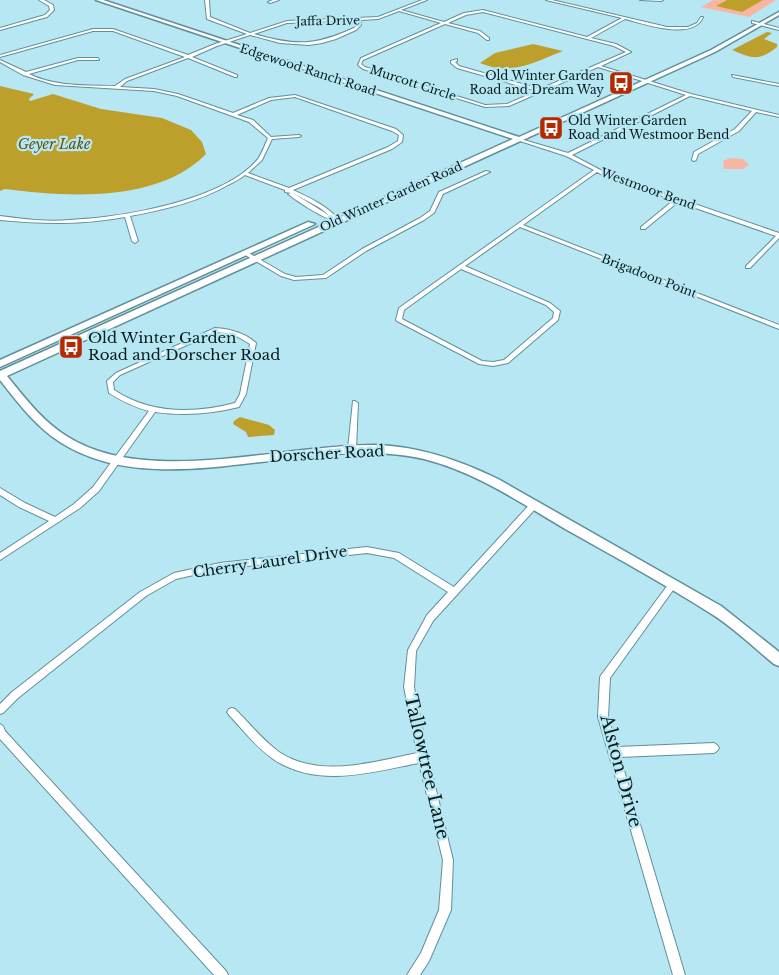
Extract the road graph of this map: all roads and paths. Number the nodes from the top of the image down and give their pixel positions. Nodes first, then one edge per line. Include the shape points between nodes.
1 (41, 0) edge
2 (98, 0) edge
3 (207, 0) edge
4 (277, 0) edge
5 (424, 0) edge
6 (548, 0) edge
7 (642, 0) edge
8 (661, 0) edge
9 (270, 2) dead end
10 (770, 10) dead end
11 (400, 11) junction
12 (779, 13) edge
13 (625, 18) junction
14 (702, 18) dead end
15 (358, 20) junction
16 (753, 22) junction
17 (445, 23) junction
18 (762, 24) junction
19 (0, 29) edge
20 (779, 29) edge
21 (253, 33) junction
22 (589, 37) junction
23 (488, 39) dead end
24 (227, 43) junction
25 (0, 56) edge
26 (189, 57) junction
27 (98, 59) dead end
28 (0, 60) edge
29 (456, 60) dead end
30 (600, 66) junction
31 (24, 74) junction
32 (236, 76) dead end
33 (733, 76) dead end
34 (636, 79) junction
35 (645, 82) junction
36 (779, 85) edge
37 (117, 87) junction
38 (542, 91) junction
39 (690, 94) junction
40 (755, 110) junction
41 (235, 114) junction
42 (779, 116) edge
43 (299, 136) dead end
44 (509, 136) junction
45 (270, 138) junction
46 (519, 139) junction
47 (568, 154) junction
48 (694, 160) dead end
49 (596, 171) junction
50 (488, 172) dead end
51 (246, 174) junction
52 (287, 191) junction
53 (677, 200) junction
54 (128, 216) junction
55 (332, 217) junction
56 (0, 218) edge
57 (519, 225) junction
58 (643, 228) dead end
59 (779, 235) edge
60 (135, 241) dead end
61 (245, 253) junction
62 (254, 259) junction
63 (462, 267) junction
64 (748, 267) dead end
65 (779, 327) edge
66 (0, 364) edge
67 (0, 374) edge
68 (355, 404) dead end
69 (154, 410) junction
70 (352, 449) junction
71 (116, 460) junction
72 (0, 492) edge
73 (534, 505) junction
74 (56, 520) junction
75 (0, 557) edge
76 (672, 584) junction
77 (455, 592) junction
78 (779, 660) edge
79 (0, 710) edge
80 (232, 712) dead end
81 (0, 729) edge
82 (714, 748) dead end
83 (614, 752) junction
84 (423, 757) junction
85 (222, 975) edge
86 (412, 975) edge
87 (679, 975) edge

1 - 19 street via 51,5 52,10 46,16
2 - 24 main road, Edgewood Ranch Road
3 - 21 street via 208,18
4 - 9 street
5 - 11 street, Jaffa Drive
6 - 13 street
7 - 8 street
10 - 16 main road, Old Winter Garden Road
11 - 15 street, Jaffa Drive
11 - 17 street
12 - 18 main road, Old Winter Garden Road
13 - 14 street via 677,29 689,28
13 - 22 street
15 - 21 street, Jaffa Drive via 315,18 287,22
15 - 21 street via 359,25 355,29 310,44 283,43
16 - 18 street
16 - 34 main road, Old Winter Garden Road
17 - 22 street, Murcott Circle via 483,11
17 - 23 street via 479,32
17 - 38 street, Murcott Circle via 362,59 359,64 484,106 508,105
18 - 20 street
18 - 35 main road, Old Winter Garden Road via 730,43
21 - 24 street, Jaffa Drive
22 - 30 street, Murcott Circle via 629,52
24 - 26 street, Jaffa Drive
24 - 44 main road, Edgewood Ranch Road
25 - 26 street via 113,30
26 - 32 street
26 - 37 street, Jaffa Drive via 126,80
27 - 31 street via 78,59
28 - 31 street
29 - 38 street via 452,62 458,67
30 - 34 street
30 - 38 street, Murcott Circle
31 - 37 street via 55,84
33 - 36 street
34 - 35 street
34 - 44 main road, Old Winter Garden Road
35 - 39 street
35 - 46 main road, Old Winter Garden Road
37 - 41 street via 154,90
39 - 40 street
39 - 47 street
40 - 42 street
40 - 48 street via 736,130 696,153
41 - 45 street via 259,126
41 - 52 street via 270,98 296,96 401,135 400,142 390,148
43 - 45 street
44 - 46 main road, Edgewood Ranch Road
44 - 55 main road, Old Winter Garden Road
45 - 51 street via 268,151
46 - 47 street, Westmoor Bend
46 - 55 main road, Old Winter Garden Road
47 - 49 street, Westmoor Bend
49 - 53 street, Westmoor Bend
49 - 57 street
50 - 62 street via 441,193 432,212 422,220 364,250 324,278 296,279
51 - 52 street
51 - 54 street via 169,207
52 - 55 street via 295,199
53 - 58 street
53 - 59 street, Westmoor Bend
54 - 56 street via 67,222
54 - 60 street
55 - 61 main road, Old Winter Garden Road
55 - 62 main road, Old Winter Garden Road
57 - 63 street
57 - 65 street, Brigadoon Point
59 - 64 street
61 - 62 street
61 - 66 main road, Old Winter Garden Road
62 - 67 main road, Old Winter Garden Road
63 - 63 street via 402,309 399,320 481,362 493,364 506,362 556,319 557,311 548,304
67 - 71 main road, Dorscher Road via 54,432 78,447
68 - 70 street
69 - 69 street via 194,412 223,410 236,405 243,394 253,343 227,330 215,330 118,374 110,381 111,391 119,397
69 - 71 street
70 - 71 main road, Dorscher Road via 174,465
70 - 73 main road, Dorscher Road via 393,450 437,458 474,472
71 - 74 street via 96,489
72 - 74 street
73 - 76 main road, Dorscher Road
73 - 77 street, Tallowtree Lane
74 - 75 street
76 - 78 main road, Dorscher Road via 722,614
76 - 83 street, Alston Drive via 605,677 603,717
77 - 79 street, Cherry Laurel Drive via 396,555 367,550 220,566 174,576 143,594
77 - 84 street, Tallowtree Lane via 430,618 412,650 409,687
80 - 84 street via 276,756 306,769 333,772
81 - 85 street
82 - 83 street
83 - 87 street, Alston Drive
84 - 86 street, Tallowtree Lane via 448,860 445,910 425,957

